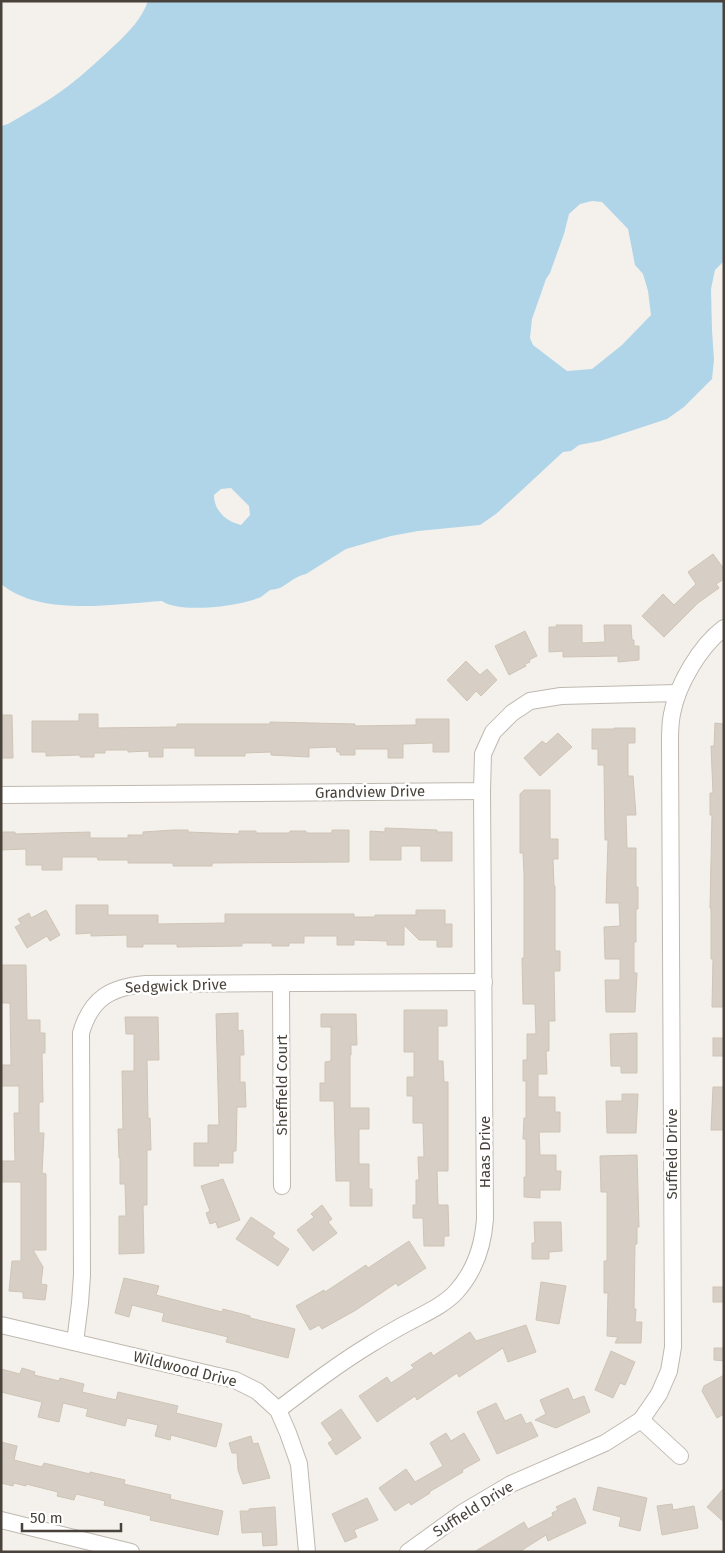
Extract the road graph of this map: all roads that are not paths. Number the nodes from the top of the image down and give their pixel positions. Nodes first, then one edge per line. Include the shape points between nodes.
1 (724, 628) edge
2 (677, 693) junction
3 (482, 791) junction
4 (1, 795) edge
5 (484, 982) junction
6 (281, 983) junction
7 (282, 1186) dead end
8 (1, 1325) edge
9 (75, 1342) junction
10 (278, 1410) junction
11 (642, 1420) junction
12 (680, 1456) dead end
13 (1, 1520) edge
14 (130, 1552) edge
15 (307, 1552) edge
16 (408, 1552) edge

1 - 2 street, Suffield Drive via 715,634 696,659
2 - 3 street via 560,696 530,701 493,732 483,754
2 - 11 street, Suffield Drive via 671,716 670,742 672,1348 669,1371
3 - 4 street, Grandview Drive
3 - 5 street, Haas Drive
5 - 6 street, Sedgwick Drive
5 - 10 street, Haas Drive via 485,1219 482,1244 474,1267 455,1294 360,1350
6 - 7 street, Sheffield Court
6 - 9 street, Sedgwick Drive via 131,985 105,995 89,1013 80,1046 82,1266
8 - 9 street, Wildwood Drive
9 - 10 street, Wildwood Drive via 235,1380 257,1391
10 - 15 street, Wildwood Drive via 299,1464
11 - 12 street
11 - 16 street, Suffield Drive via 605,1442 511,1484 462,1513
13 - 14 street

